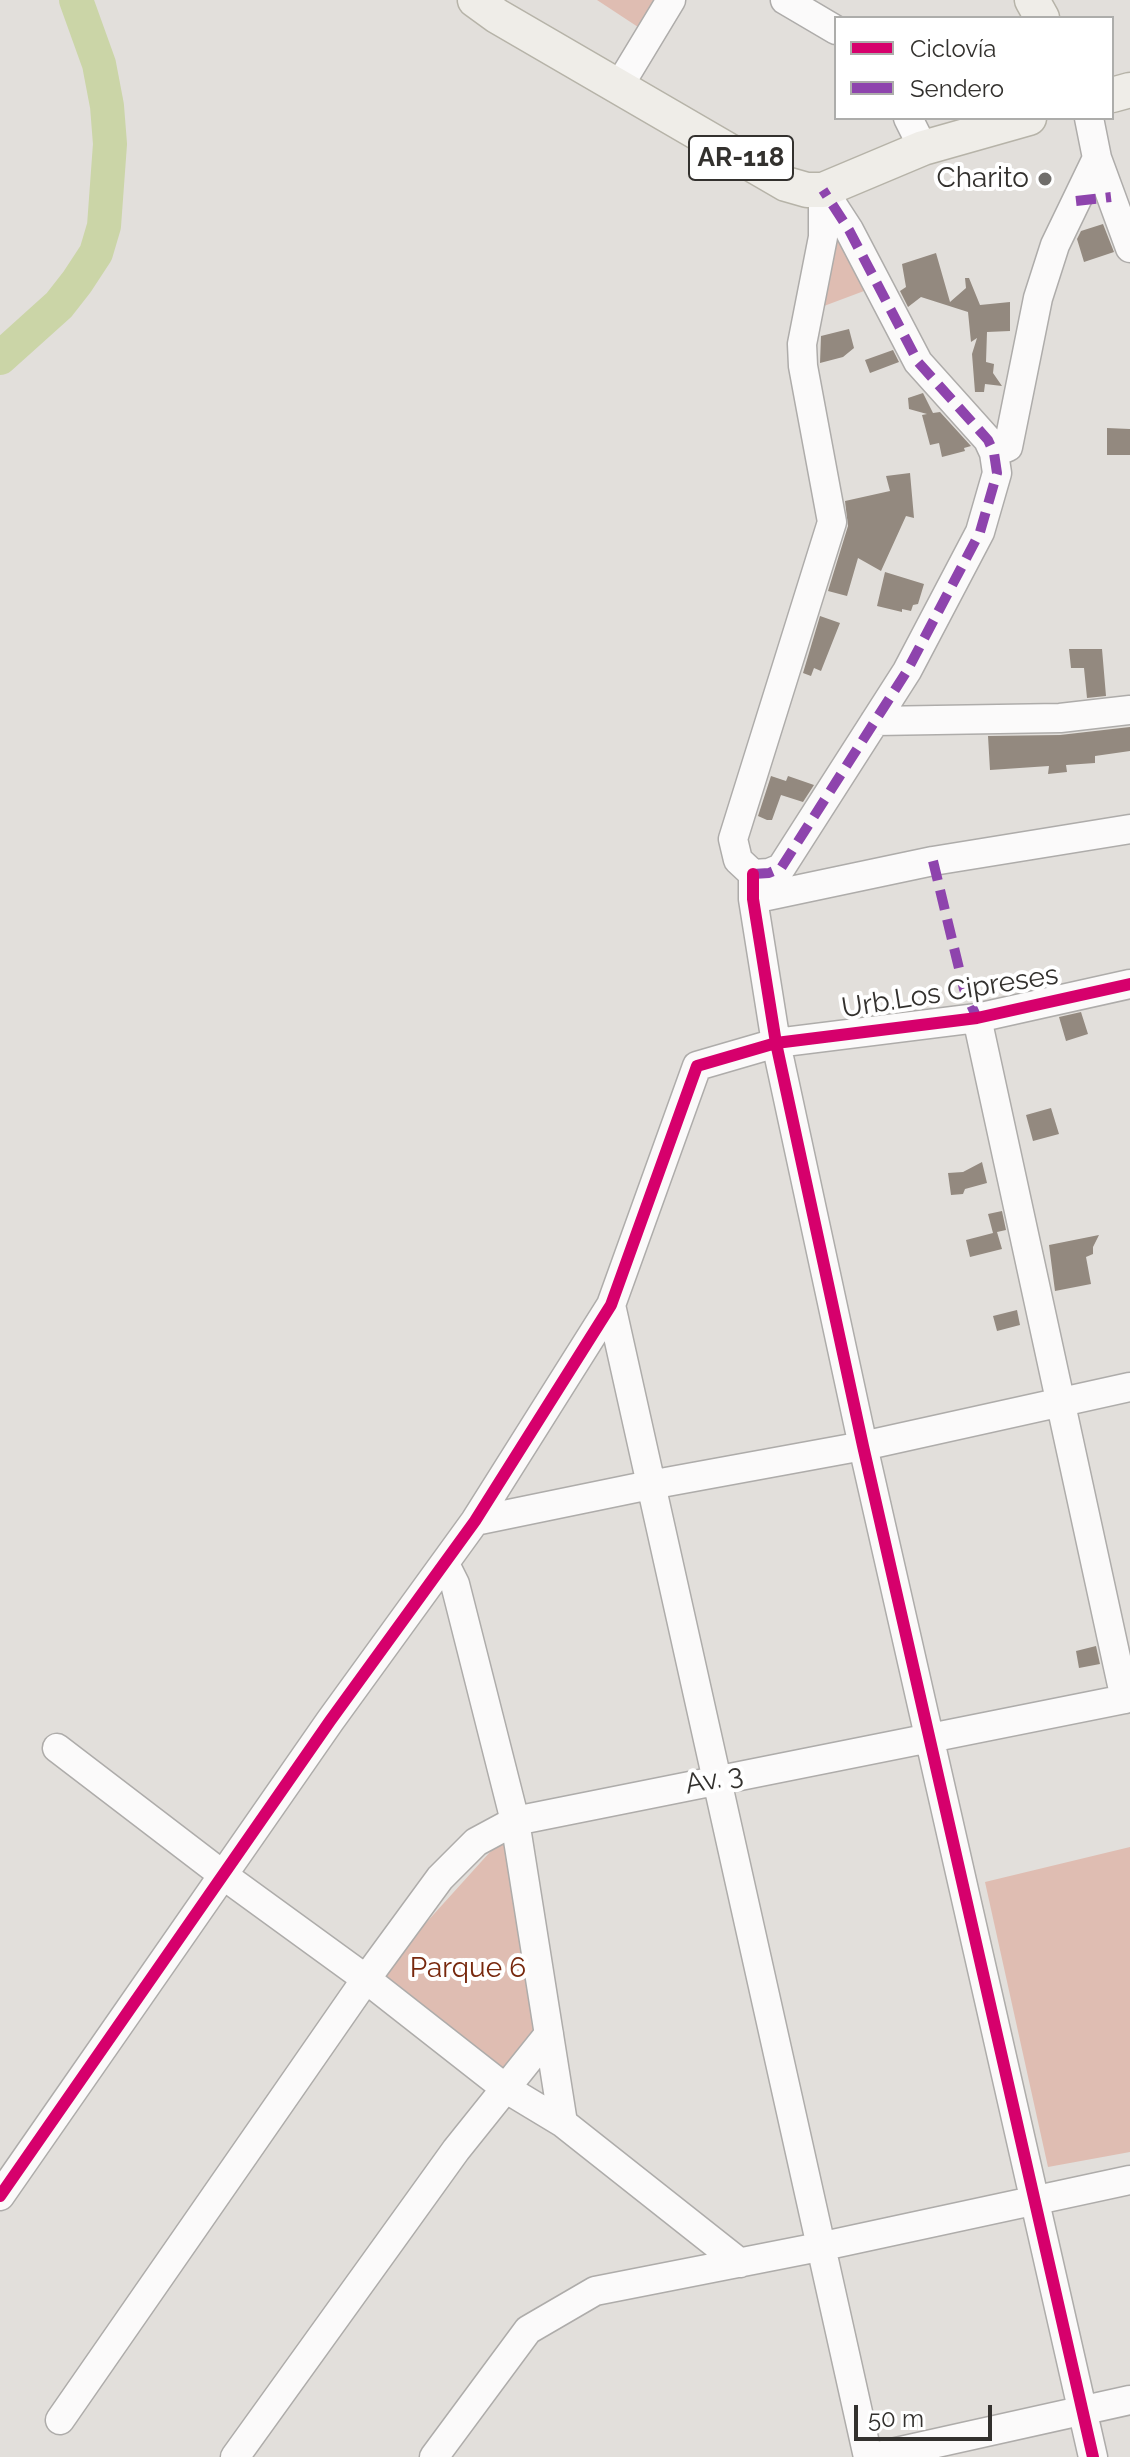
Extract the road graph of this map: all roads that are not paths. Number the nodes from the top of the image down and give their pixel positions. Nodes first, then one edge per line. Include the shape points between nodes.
1 (475, 0) edge
2 (671, 0) edge
3 (785, 0) edge
4 (834, 29) edge
5 (619, 86) junction
6 (909, 120) edge
7 (1022, 120) edge
8 (1089, 120) edge
9 (923, 148) junction
10 (1097, 158) junction
11 (823, 190) junction
12 (1130, 248) edge
13 (994, 453) junction
14 (1130, 710) edge
15 (875, 721) junction
16 (1130, 829) edge
17 (753, 886) junction
18 (1130, 984) edge
19 (977, 1018) junction
20 (776, 1043) junction
21 (611, 1305) junction
22 (1130, 1387) edge
23 (1062, 1403) junction
24 (863, 1446) junction
25 (650, 1485) junction
26 (475, 1521) junction
27 (445, 1564) junction
28 (1128, 1699) edge
29 (930, 1737) junction
30 (57, 1748) dead end
31 (715, 1780) junction
32 (515, 1821) junction
33 (223, 1875) junction
34 (366, 1979) junction
35 (549, 2034) junction
36 (505, 2088) junction
37 (563, 2123) junction
38 (1130, 2180) edge
39 (0, 2196) edge
40 (1036, 2200) junction
41 (819, 2247) junction
42 (740, 2263) junction
43 (1130, 2400) edge
44 (1083, 2411) junction
45 (60, 2420) dead end
46 (235, 2457) edge
47 (434, 2457) edge
48 (868, 2457) edge
49 (874, 2457) edge
50 (1093, 2457) edge

1 - 5 main road, AR-118
2 - 5 street
3 - 4 street
5 - 11 main road, AR-118 via 786,184
6 - 9 street
7 - 9 main road, AR-118
8 - 10 street
9 - 11 main road, AR-118
10 - 12 street
10 - 13 street via 1055,245 1038,298 1008,447
11 - 13 street via 918,362
11 - 17 street via 823,237 802,344 832,522 733,839
13 - 15 street via 997,473 980,532
14 - 15 street via 1060,718
15 - 17 street via 781,868
16 - 17 street
17 - 20 street
18 - 19 street, Urb.Los Cipreses
19 - 20 street, Urb.Los Cipreses
19 - 23 street
20 - 21 street, Urb.Los Cipreses via 697,1066
20 - 24 street
21 - 25 street
21 - 26 street
22 - 23 street
23 - 24 street
23 - 28 street
24 - 25 street
24 - 29 street
25 - 26 street
25 - 31 street
26 - 27 street
27 - 32 street via 455,1584
27 - 33 street
28 - 29 street, Av. 3
29 - 31 street, Av. 3
29 - 40 street
30 - 33 street
31 - 32 street, Av. 3
31 - 41 street
32 - 34 street, Av. 3 via 476,1842 440,1878
32 - 35 street
33 - 34 street
33 - 39 street
34 - 36 street
34 - 45 street, Av. 3
35 - 36 street
35 - 37 street
36 - 37 street
36 - 46 street
37 - 42 street
38 - 40 street
40 - 41 street
40 - 44 street
41 - 42 street
41 - 48 street
42 - 47 street via 595,2291 528,2330
43 - 44 street
44 - 49 street
44 - 50 street

